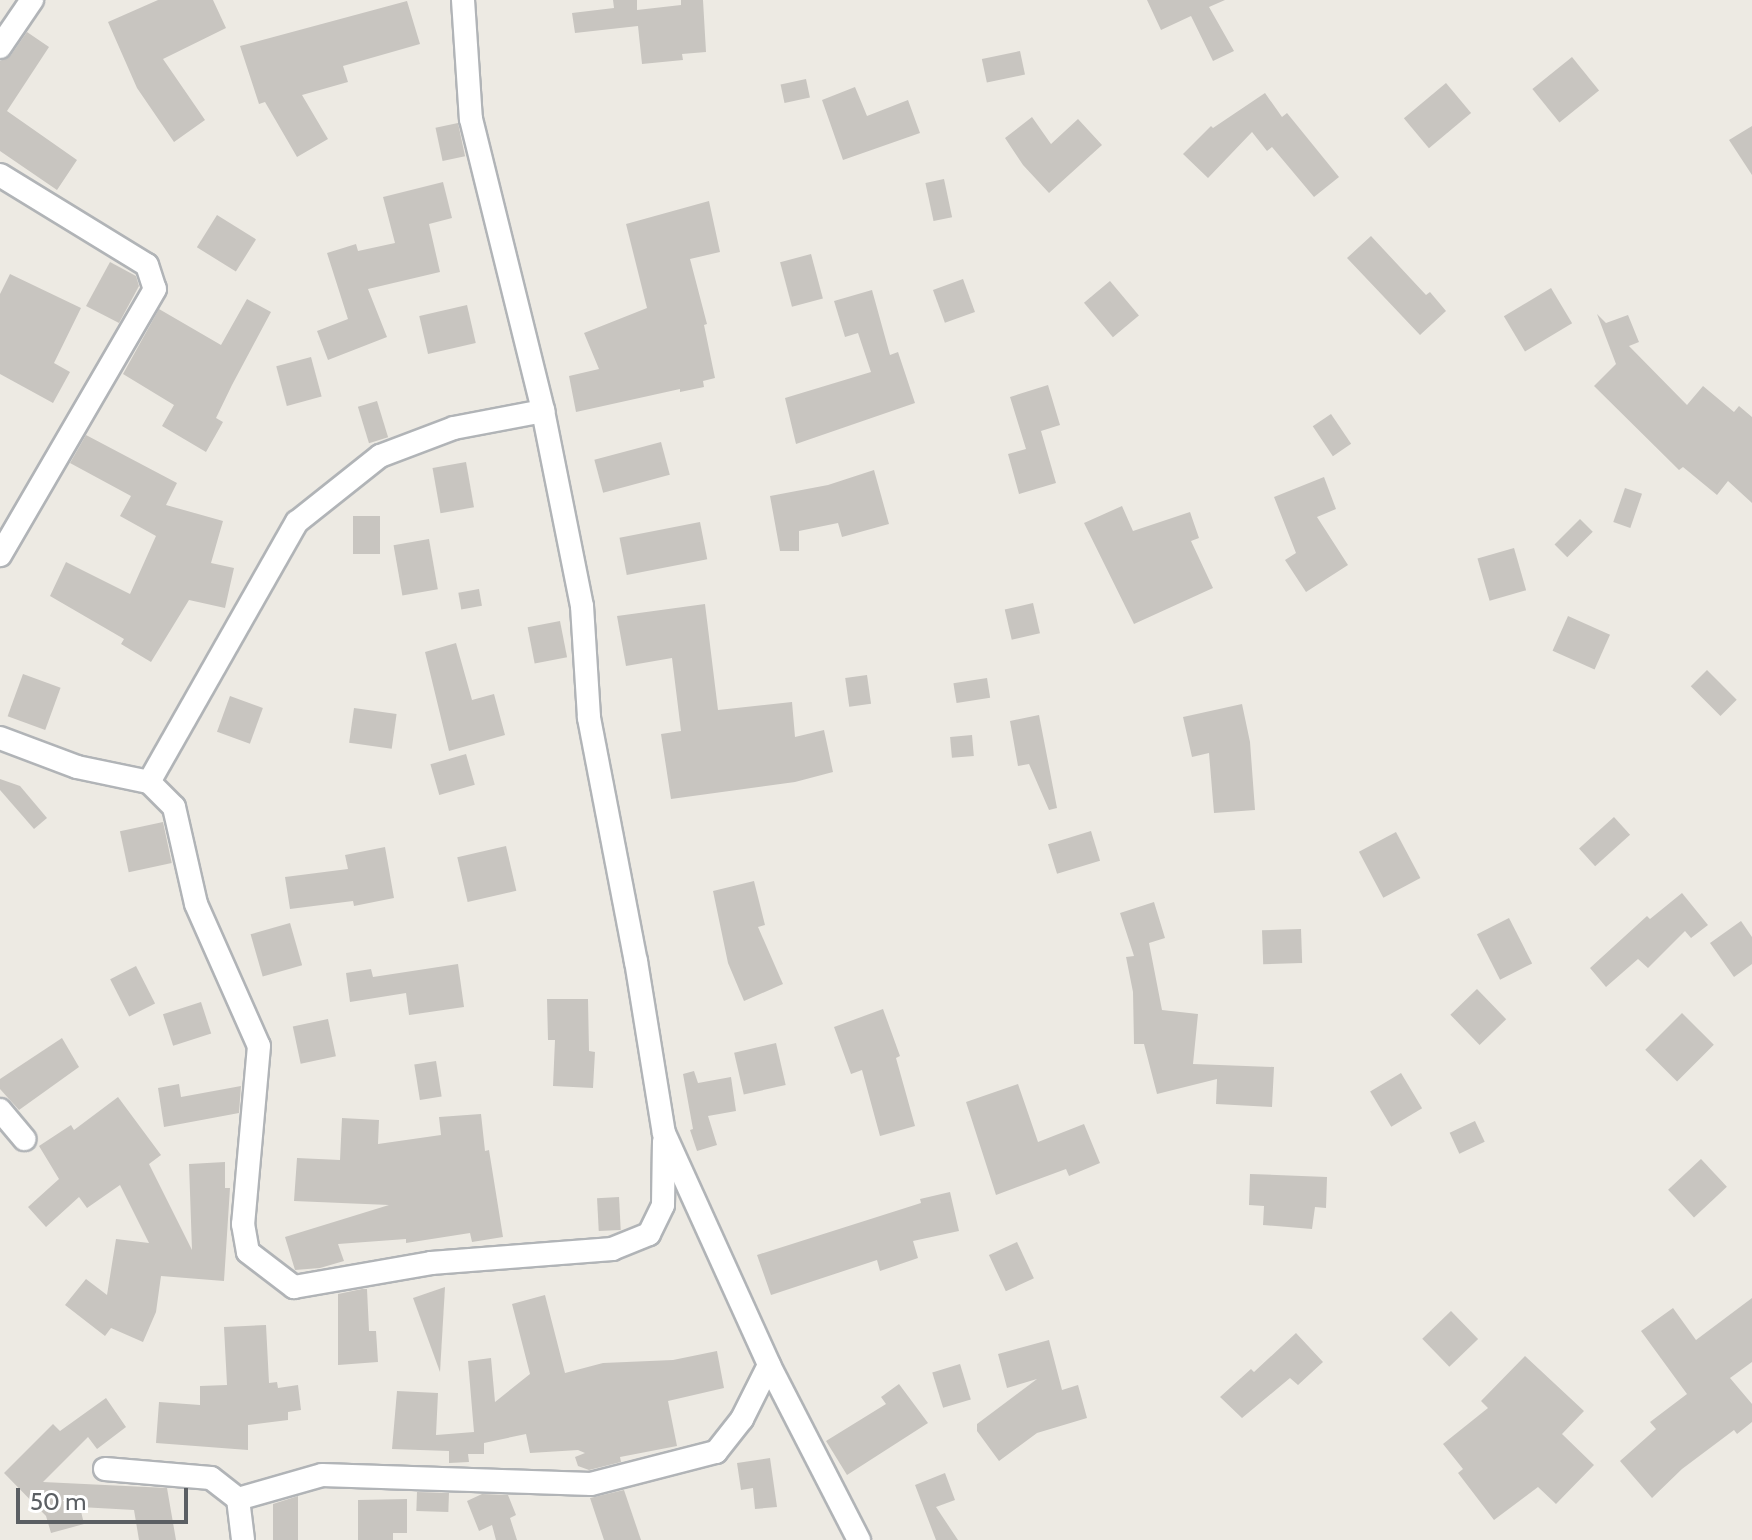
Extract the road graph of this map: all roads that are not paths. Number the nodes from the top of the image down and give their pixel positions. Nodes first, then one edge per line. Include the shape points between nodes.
1 (32, 0) edge
2 (463, 0) edge
3 (0, 47) edge
4 (0, 175) edge
5 (543, 411) junction
6 (0, 555) edge
7 (0, 738) edge
8 (149, 782) junction
9 (0, 1110) edge
10 (664, 1133) junction
11 (24, 1139) dead end
12 (769, 1365) junction
13 (105, 1469) dead end
14 (238, 1499) junction
15 (243, 1540) edge
16 (859, 1540) edge

1 - 3 street
2 - 5 street via 471,119
4 - 6 street via 147,265 155,289
5 - 8 street via 454,428 380,456 297,522
5 - 10 street via 582,606 589,718
7 - 8 street via 77,767
8 - 10 street via 174,807 196,904 259,1046 243,1224 248,1252 294,1287 431,1263 612,1249 649,1234 663,1205
9 - 11 street
10 - 12 street
12 - 14 street via 742,1419 716,1452 591,1484 322,1475
12 - 16 street
13 - 14 street via 211,1478
14 - 15 street

